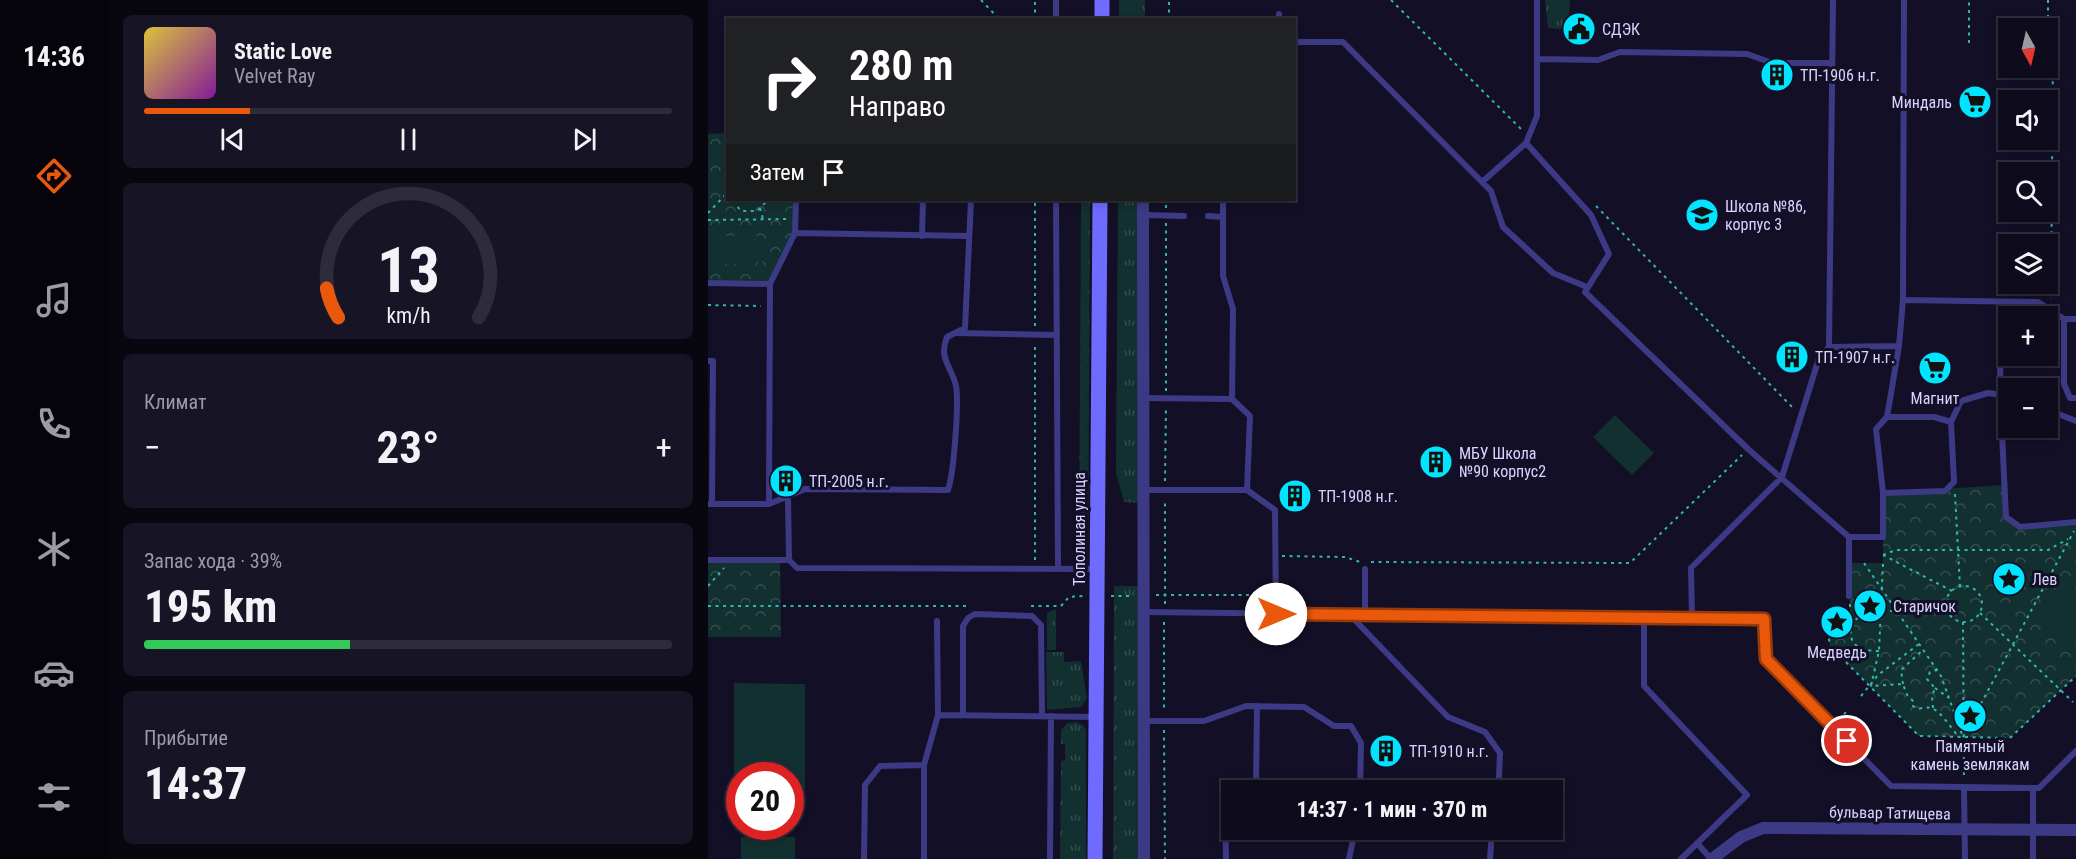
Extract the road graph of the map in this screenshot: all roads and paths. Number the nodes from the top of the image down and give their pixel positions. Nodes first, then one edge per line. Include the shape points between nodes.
1 (981, 0) edge
2 (1035, 0) edge
3 (1056, 0) edge
4 (1102, 0) edge
5 (1169, 0) edge
6 (1537, 0) edge
7 (1833, 0) edge
8 (1904, 0) edge
9 (1969, 0) edge
10 (2048, 0) edge
11 (998, 18) edge
12 (1035, 18) edge
13 (1056, 18) edge
14 (1102, 18) edge
15 (1169, 18) edge
16 (1296, 42) edge
17 (1969, 43) dead end
18 (1538, 59) junction
19 (1832, 63) junction
20 (1526, 143) junction
21 (1482, 182) junction
22 (726, 194) edge
23 (722, 198) junction
24 (726, 198) edge
25 (736, 201) edge
26 (764, 201) edge
27 (796, 201) edge
28 (923, 201) edge
29 (971, 201) edge
30 (1035, 201) edge
31 (1056, 201) edge
32 (1100, 201) edge
33 (1143, 201) edge
34 (1223, 201) edge
35 (760, 208) junction
36 (708, 213) edge
37 (1144, 215) junction
38 (1166, 216) junction
39 (1184, 216) dead end
40 (1208, 216) dead end
41 (1223, 217) junction
42 (763, 219) junction
43 (795, 219) junction
44 (708, 220) edge
45 (795, 233) junction
46 (922, 236) junction
47 (969, 236) junction
48 (708, 283) edge
49 (770, 284) junction
50 (1587, 287) junction
51 (2051, 299) dead end
52 (1903, 300) junction
53 (2001, 302) junction
54 (708, 305) edge
55 (770, 306) junction
56 (2001, 306) edge
57 (2064, 319) junction
58 (2076, 319) edge
59 (956, 333) junction
60 (1035, 334) junction
61 (1057, 335) junction
62 (1899, 346) junction
63 (1829, 347) junction
64 (708, 361) edge
65 (1998, 392) edge
66 (1142, 398) junction
67 (1166, 398) junction
68 (1232, 399) junction
69 (2076, 399) edge
70 (2058, 414) edge
71 (1887, 417) junction
72 (2076, 421) edge
73 (1951, 422) junction
74 (2002, 438) edge
75 (1748, 449) junction
76 (1782, 477) junction
77 (1954, 482) junction
78 (1142, 490) junction
79 (1247, 490) junction
80 (1165, 491) junction
81 (1883, 493) junction
82 (788, 496) junction
83 (710, 504) edge
84 (769, 504) junction
85 (2076, 522) edge
86 (2076, 528) edge
87 (2076, 534) edge
88 (1849, 537) junction
89 (2071, 538) junction
90 (1958, 551) junction
91 (1276, 556) junction
92 (708, 560) edge
93 (731, 560) junction
94 (789, 560) junction
95 (1864, 563) dead end
96 (1883, 564) dead end
97 (1035, 568) junction
98 (1058, 568) junction
99 (1096, 569) junction
100 (1365, 569) dead end
101 (708, 586) edge
102 (1960, 587) junction
103 (1883, 591) junction
104 (1952, 591) junction
105 (1165, 595) junction
106 (1276, 595) junction
107 (1097, 596) junction
108 (1142, 596) junction
109 (1850, 597) joint
110 (708, 606) edge
111 (980, 606) dead end
112 (1026, 606) dead end
113 (1897, 611) junction
114 (1142, 612) junction
115 (1164, 612) junction
116 (1882, 612) junction
117 (1980, 613) junction
118 (1276, 614) junction
119 (1350, 615) junction
120 (1365, 615) junction
121 (1644, 617) junction
122 (1692, 617) junction
123 (937, 621) dead end
124 (1963, 622) junction
125 (1920, 644) junction
126 (2013, 646) junction
127 (1923, 650) junction
128 (1879, 651) junction
129 (1937, 670) junction
130 (2076, 676) edge
131 (1903, 684) junction
132 (1870, 686) junction
133 (1935, 688) junction
134 (2061, 690) junction
135 (1861, 696) dead end
136 (1949, 698) junction
137 (2073, 702) dead end
138 (1257, 706) junction
139 (1933, 708) junction
140 (1846, 712) dead end
141 (938, 715) junction
142 (963, 715) junction
143 (1041, 716) junction
144 (1051, 716) junction
145 (1096, 717) junction
146 (1164, 720) junction
147 (1142, 721) junction
148 (1832, 726) junction
149 (1964, 737) junction
150 (2076, 751) edge
151 (924, 765) junction
152 (1257, 780) edge
153 (1360, 780) edge
154 (1499, 780) edge
155 (1964, 788) junction
156 (2033, 788) junction
157 (1964, 831) junction
158 (2033, 831) junction
159 (2076, 831) edge
160 (1226, 840) edge
161 (1353, 840) edge
162 (1491, 840) edge
163 (1697, 843) junction
164 (864, 859) edge
165 (924, 859) edge
166 (1050, 859) edge
167 (1095, 859) edge
168 (1144, 859) edge
169 (1165, 859) edge
170 (1226, 859) edge
171 (1349, 859) edge
172 (1490, 859) edge
173 (1681, 859) edge
174 (1712, 859) edge
175 (1965, 859) edge
176 (2033, 859) edge

1 - 11 path
2 - 12 path
3 - 13 lane
4 - 14 main road
5 - 15 path
6 - 18 lane
7 - 19 lane
8 - 52 lane
9 - 17 path
10 - 51 path via 2048,39 2053,48
16 - 21 lane via 1343,42
18 - 19 lane via 1598,60 1620,52 1747,54 1772,63
18 - 20 lane via 1537,116
19 - 63 lane
20 - 21 lane
20 - 50 lane via 1591,215 1609,254
21 - 50 lane via 1491,191 1503,227 1553,273
22 - 23 path
23 - 24 path
23 - 36 path
25 - 35 path via 741,211
26 - 35 path
27 - 43 lane
28 - 46 lane
29 - 47 lane
30 - 60 path
31 - 61 lane
32 - 99 main road, Тополиная улица
33 - 37 street
34 - 41 lane
35 - 42 path
37 - 38 lane
37 - 66 street
38 - 39 lane
38 - 67 path
40 - 41 lane
41 - 68 lane via 1223,276 1233,309
42 - 43 path
42 - 44 path
43 - 45 lane
45 - 46 lane
45 - 49 lane
46 - 47 lane
47 - 59 lane via 965,328
48 - 49 lane
49 - 55 lane
50 - 75 lane via 1585,292
52 - 53 lane
52 - 62 lane
53 - 56 lane
53 - 57 lane via 2038,302
54 - 55 path
55 - 84 lane
57 - 58 lane
57 - 69 lane via 2064,384 2070,398
59 - 60 lane
59 - 82 lane via 947,337 943,345 956,386 953,475 948,489 805,489
60 - 61 lane
60 - 97 path
61 - 98 lane
62 - 63 lane
62 - 71 lane
63 - 76 lane via 1819,358
64 - 83 lane via 713,361
65 - 73 lane via 1961,401
66 - 67 lane
66 - 78 street
67 - 68 lane
67 - 80 path
68 - 79 lane via 1250,416
70 - 72 lane
71 - 73 lane via 1934,417
71 - 81 lane via 1875,429
73 - 77 lane
74 - 85 lane via 2006,517 2020,527
75 - 76 lane
75 - 91 path via 1630,563 1357,562 1345,557
76 - 88 lane
76 - 122 lane via 1691,568
77 - 81 lane via 1945,491
77 - 90 path
78 - 80 lane
78 - 108 street
79 - 80 lane
79 - 91 lane via 1275,510
80 - 105 path
81 - 88 lane via 1883,537
82 - 84 lane
82 - 94 lane
83 - 84 lane
86 - 89 path
87 - 89 path
88 - 109 lane
89 - 90 path via 2048,550
89 - 126 path
90 - 102 path
90 - 104 path via 1896,550 1883,555
91 - 106 lane
92 - 93 lane
93 - 94 lane
93 - 101 path
94 - 97 lane via 797,567
95 - 103 path
96 - 103 path
97 - 98 lane
98 - 99 lane
99 - 107 main road, Тополиная улица
100 - 120 lane
102 - 104 path
102 - 117 path via 1971,588 1979,595
103 - 113 path
103 - 116 path
104 - 124 path via 1947,609 1953,618
105 - 106 path
105 - 108 path
105 - 115 path
106 - 118 lane
107 - 108 path
107 - 112 path via 1069,597 1061,606
107 - 145 main road, Тополиная улица
108 - 114 street
109 - 132 path via 1850,613 1825,613 1830,645
110 - 111 path
113 - 116 path
113 - 125 path
114 - 115 lane
114 - 147 street
115 - 118 lane
115 - 146 path
116 - 128 path
116 - 128 path via 1866,611 1851,627 1857,646 1864,651
117 - 124 path
117 - 126 path
118 - 119 lane
119 - 120 lane
119 - 154 lane via 1448,717 1485,732 1500,753
120 - 121 lane
121 - 122 lane
121 - 163 lane via 1644,686 1747,795
122 - 148 lane via 1764,619 1766,659
123 - 141 lane
124 - 149 path
125 - 127 path
125 - 132 path via 1878,675
126 - 134 path
126 - 149 path
127 - 129 path
127 - 131 path via 1901,670
128 - 132 path
129 - 133 path via 1930,672 1927,679
129 - 136 path
130 - 134 path
131 - 132 path
131 - 139 path via 1918,710
132 - 135 path
132 - 149 path via 1919,736
133 - 136 path
133 - 139 path
134 - 137 path
134 - 149 path via 2010,738
136 - 149 path
138 - 146 lane via 1204,721
138 - 152 lane
138 - 153 lane via 1304,707 1334,726 1351,726 1361,743
139 - 149 path via 1958,736
140 - 148 path
141 - 142 lane
141 - 151 lane
142 - 143 lane
142 - 143 lane via 963,626 975,614 1032,616 1038,620
143 - 144 lane
144 - 145 lane
144 - 166 lane
145 - 167 main road, Тополиная улица
146 - 147 lane
146 - 169 path
147 - 168 street
148 - 155 lane via 1891,786
149 - 155 path
150 - 156 lane via 2039,788
151 - 164 lane via 880,766 865,784
151 - 165 lane
155 - 156 lane
155 - 157 lane
156 - 158 lane
157 - 158 street, бульвар Татищева
157 - 174 street, бульвар Татищева via 1762,828 1741,837
157 - 175 lane
158 - 159 street, бульвар Татищева
158 - 176 lane
160 - 170 lane
161 - 171 lane
162 - 172 lane
163 - 173 lane
163 - 174 lane

